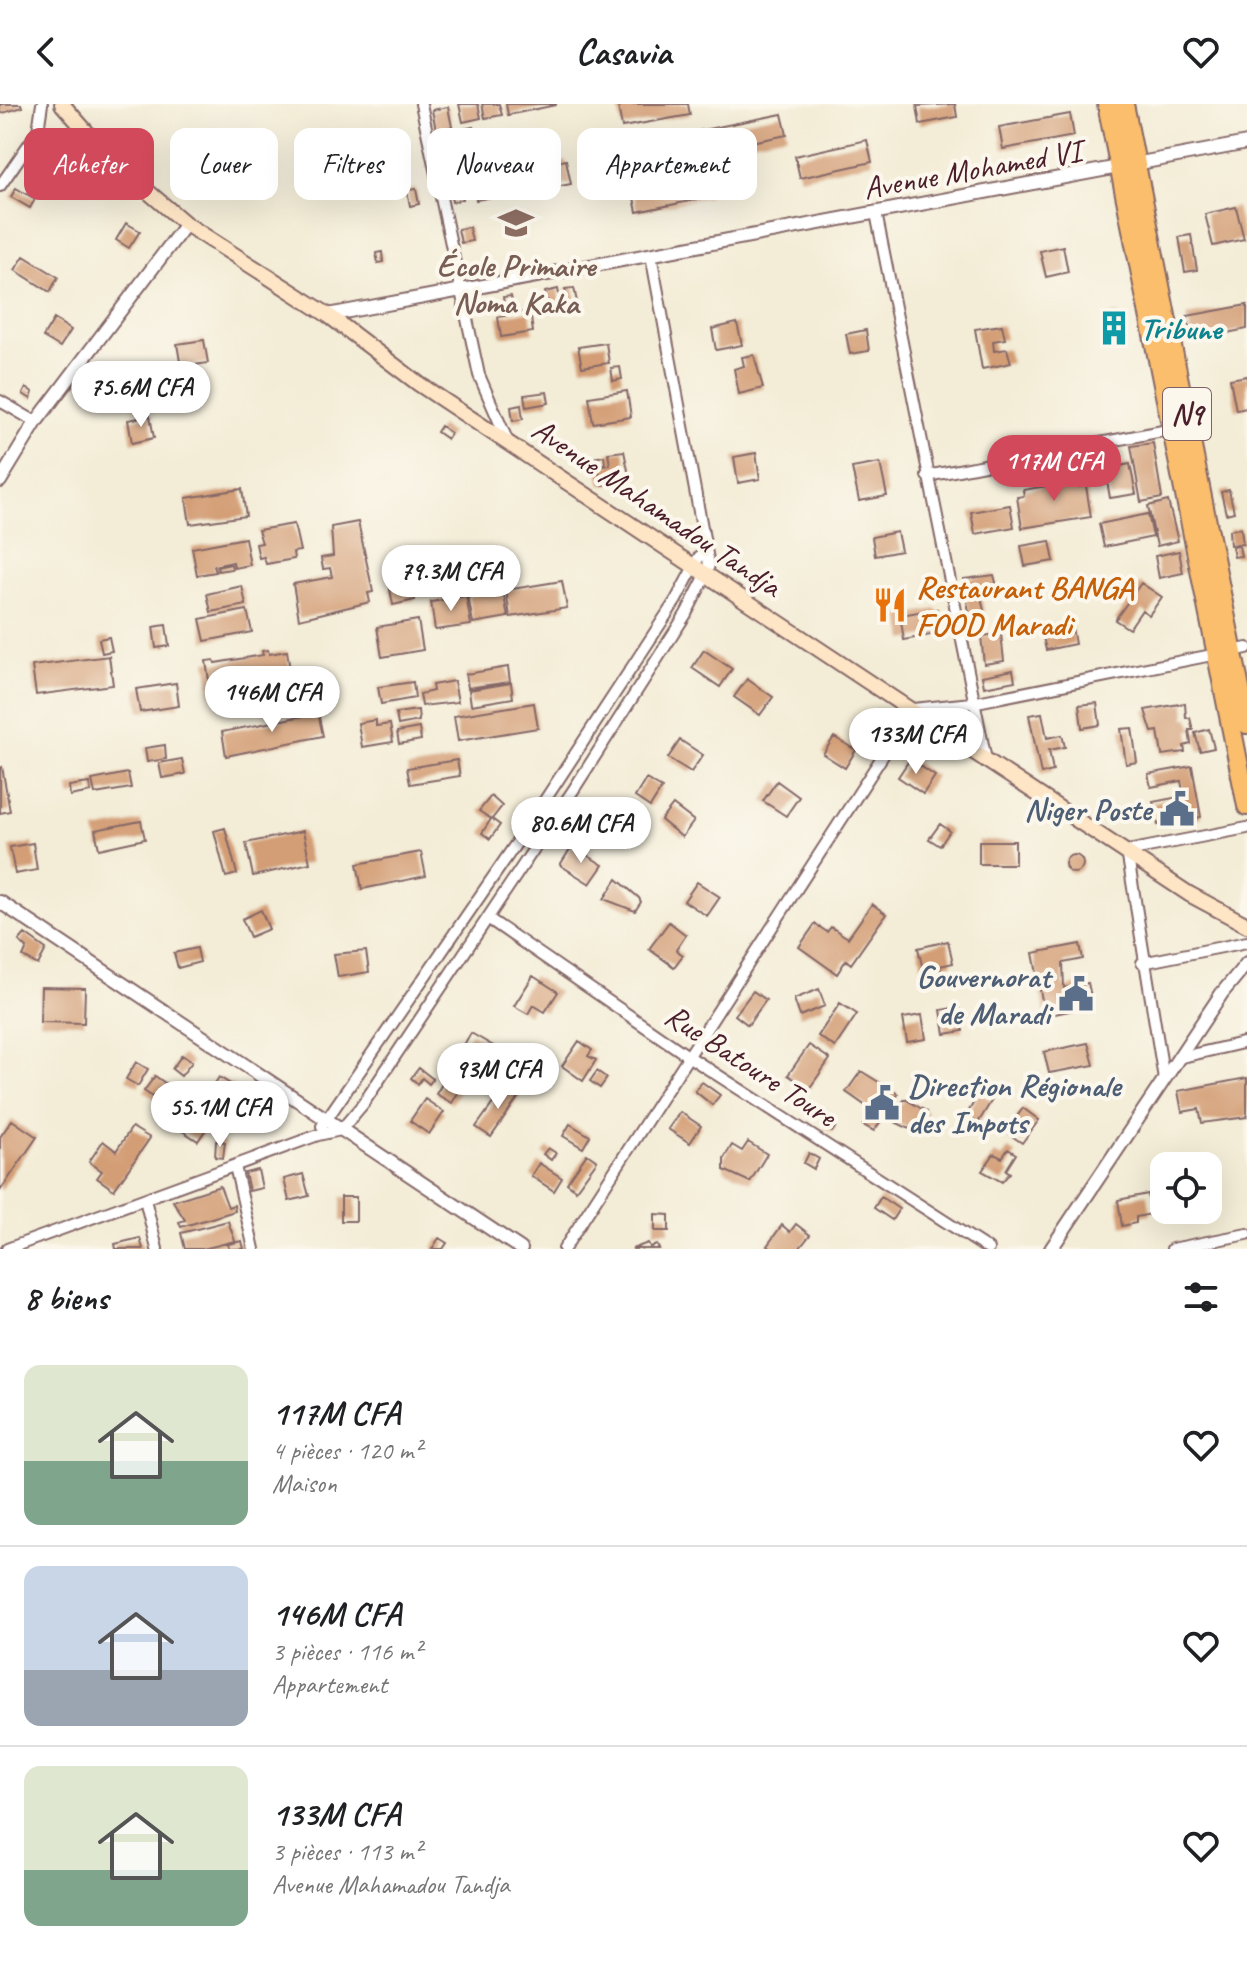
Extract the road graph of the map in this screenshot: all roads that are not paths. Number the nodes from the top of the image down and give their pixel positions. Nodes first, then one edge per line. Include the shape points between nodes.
1 (42, 104) edge
2 (62, 104) edge
3 (421, 104) edge
4 (1107, 104) edge
5 (1124, 104) edge
6 (1247, 143) edge
7 (0, 160) edge
8 (1128, 166) junction
9 (12, 168) junction
10 (0, 186) edge
11 (876, 213) junction
12 (186, 224) junction
13 (651, 255) junction
14 (461, 290) junction
15 (328, 315) junction
16 (0, 401) edge
17 (36, 422) junction
18 (1181, 428) junction
19 (508, 442) junction
20 (927, 476) junction
21 (0, 481) edge
22 (700, 571) junction
23 (1231, 651) edge
24 (625, 676) junction
25 (639, 687) junction
26 (972, 703) junction
27 (913, 709) junction
28 (1247, 724) edge
29 (986, 760) junction
30 (1247, 806) edge
31 (1247, 828) edge
32 (1127, 851) junction
33 (0, 902) edge
34 (489, 919) junction
35 (1247, 925) edge
36 (1247, 942) edge
37 (1142, 963) junction
38 (1247, 963) edge
39 (1247, 1042) edge
40 (688, 1056) junction
41 (1178, 1058) junction
42 (1164, 1079) junction
43 (325, 1120) junction
44 (341, 1130) junction
45 (318, 1135) junction
46 (235, 1166) junction
47 (145, 1199) junction
48 (1247, 1234) edge
49 (7, 1249) edge
50 (157, 1249) edge
51 (254, 1249) edge
52 (521, 1249) edge
53 (564, 1249) edge
54 (988, 1249) edge
55 (1051, 1249) edge
56 (1172, 1249) edge

1 - 9 street via 38,131
2 - 12 main road, Avenue Mahamadou Tandja via 112,161
3 - 14 street
4 - 8 highway, N9
5 - 8 highway, N9
6 - 8 street, Avenue Mohamed VI
7 - 9 street
8 - 11 street, Avenue Mohamed VI
8 - 18 highway, N9
9 - 10 street
11 - 13 street, Avenue Mohamed VI
11 - 20 street
12 - 15 main road, Avenue Mahamadou Tandja
12 - 17 street
13 - 14 street, Avenue Mohamed VI
13 - 22 street via 709,565
14 - 15 street, Avenue Mohamed VI
14 - 19 street via 479,375
15 - 19 main road, Avenue Mahamadou Tandja
16 - 17 street
17 - 21 street
18 - 20 street
18 - 23 highway, N9
19 - 22 main road, Avenue Mahamadou Tandja
20 - 26 street
22 - 24 street
22 - 25 street via 690,607
22 - 27 main road, Avenue Mahamadou Tandja
23 - 26 street
23 - 28 highway, N9
23 - 30 highway, N9
24 - 25 street
24 - 43 street
25 - 34 street
26 - 27 street
26 - 29 street
27 - 29 main road, Avenue Mahamadou Tandja
27 - 40 street
29 - 32 main road, Avenue Mahamadou Tandja
31 - 32 street
32 - 35 main road, Avenue Mahamadou Tandja via 1189,894
32 - 37 street
33 - 43 street
34 - 40 street, Rue Batoure Toure
34 - 44 street
36 - 37 street
37 - 42 street
38 - 41 street
39 - 41 street
40 - 53 street
40 - 54 street, Rue Batoure Toure
41 - 42 street
42 - 55 street
43 - 44 street
43 - 45 street
44 - 45 street
44 - 52 street
45 - 46 street
46 - 47 street
46 - 51 street
47 - 49 street
47 - 50 street
48 - 56 street

